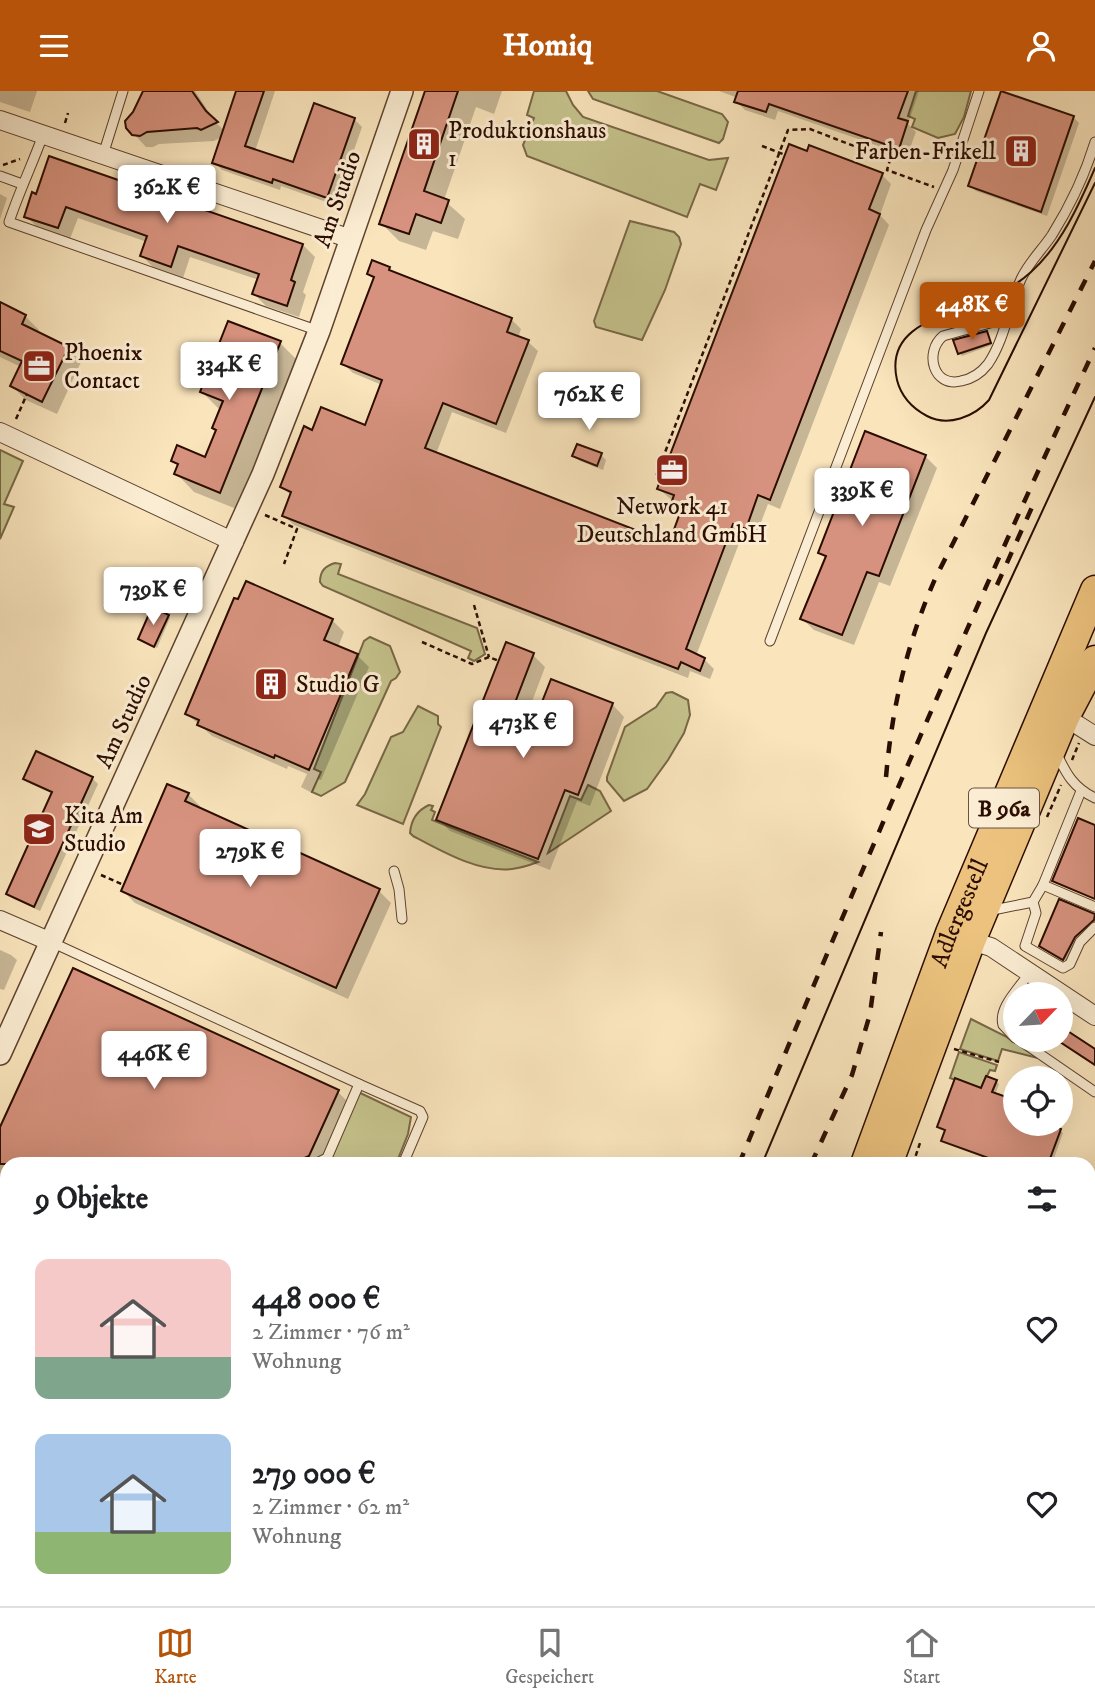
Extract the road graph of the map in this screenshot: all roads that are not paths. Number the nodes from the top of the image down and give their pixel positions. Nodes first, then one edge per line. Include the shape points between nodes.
1 (123, 91) edge
2 (402, 91) edge
3 (979, 91) edge
4 (0, 120) edge
5 (43, 135) junction
6 (1095, 142) edge
7 (103, 155) junction
8 (0, 176) edge
9 (22, 184) junction
10 (351, 239) junction
11 (1008, 317) junction
12 (319, 331) junction
13 (0, 432) edge
14 (234, 542) junction
15 (1095, 590) edge
16 (770, 641) dead end
17 (1095, 660) edge
18 (1065, 717) junction
19 (1095, 736) edge
20 (1053, 746) junction
21 (1081, 791) junction
22 (1095, 798) edge
23 (394, 871) dead end
24 (1043, 885) junction
25 (1033, 902) junction
26 (1095, 907) edge
27 (983, 912) junction
28 (402, 919) dead end
29 (0, 920) edge
30 (1095, 927) edge
31 (961, 937) junction
32 (51, 942) junction
33 (1030, 973) junction
34 (1024, 982) edge
35 (1095, 1016) edge
36 (1035, 1052) edge
37 (0, 1054) edge
38 (359, 1084) junction
39 (1095, 1092) edge
40 (327, 1157) edge
41 (406, 1157) edge
42 (868, 1157) edge
43 (902, 1157) edge

1 - 7 lane
2 - 10 street, Am Studio
3 - 16 lane
4 - 5 street
5 - 7 street
5 - 9 lane
6 - 11 lane via 1066,211 1020,281
7 - 10 street
8 - 9 lane
9 - 12 lane via 9,222
10 - 12 street, Am Studio
11 - 11 lane via 938,340 932,354 937,375 946,382 978,375
12 - 14 street, Am Studio
13 - 14 street
14 - 32 street, Am Studio
15 - 31 main road, Adlergestell / B 96a
17 - 18 main road, Adlergestell / B 96a
18 - 19 street
18 - 20 main road, Adlergestell / B 96a
20 - 21 lane via 1066,775
20 - 27 main road, Adlergestell / B 96a
21 - 22 lane
21 - 24 lane
23 - 28 lane
24 - 25 lane
24 - 26 lane
25 - 27 lane
25 - 30 lane via 1036,913 1025,946 1063,968
27 - 31 main road, Adlergestell / B 96a
29 - 32 street
31 - 33 street via 991,947
31 - 42 main road, Adlergestell / B 96a
31 - 43 main road, Adlergestell / B 96a
32 - 37 street, Am Studio
32 - 38 lane
33 - 34 lane
33 - 35 street
36 - 39 lane
38 - 40 lane
38 - 41 lane via 420,1111 423,1117

